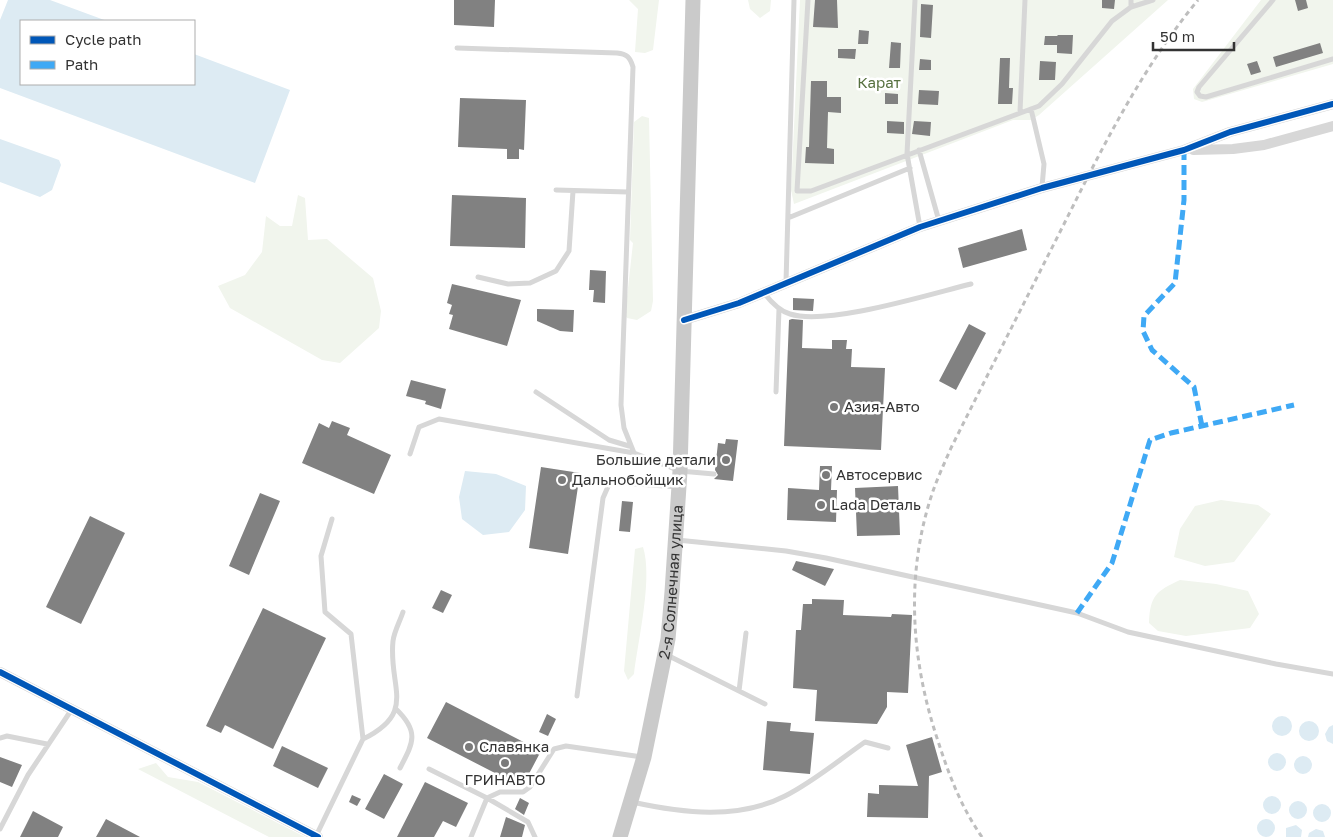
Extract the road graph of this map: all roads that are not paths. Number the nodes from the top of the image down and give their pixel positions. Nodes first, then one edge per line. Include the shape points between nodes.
1 (693, 0) edge
2 (794, 0) edge
3 (808, 0) edge
4 (915, 0) edge
5 (1024, 0) edge
6 (1131, 0) edge
7 (1153, 0) edge
8 (1273, 0) edge
9 (1131, 8) junction
10 (457, 48) dead end
11 (1333, 60) edge
12 (1333, 104) edge
13 (1031, 109) junction
14 (1020, 112) junction
15 (1333, 126) edge
16 (919, 150) junction
17 (1184, 150) junction
18 (907, 154) junction
19 (910, 168) junction
20 (1042, 188) junction
21 (556, 190) dead end
22 (573, 191) junction
23 (628, 192) junction
24 (788, 218) junction
25 (939, 221) junction
26 (920, 227) junction
27 (478, 277) dead end
28 (786, 283) junction
29 (971, 284) dead end
30 (764, 292) junction
31 (779, 309) junction
32 (684, 320) junction
33 (536, 392) dead end
34 (776, 392) dead end
35 (629, 446) junction
36 (634, 453) junction
37 (410, 454) dead end
38 (680, 471) junction
39 (714, 474) dead end
40 (678, 488) junction
41 (332, 519) dead end
42 (676, 540) junction
43 (403, 612) dead end
44 (746, 633) dead end
45 (665, 654) junction
46 (0, 672) edge
47 (1333, 674) edge
48 (739, 692) junction
49 (577, 696) dead end
50 (765, 704) dead end
51 (72, 708) junction
52 (396, 709) junction
53 (0, 736) edge
54 (363, 739) junction
55 (47, 744) junction
56 (888, 748) dead end
57 (644, 757) junction
58 (400, 768) dead end
59 (429, 770) dead end
60 (487, 798) junction
61 (631, 801) junction
62 (0, 829) edge
63 (317, 836) edge
64 (471, 837) edge
65 (535, 837) edge
66 (620, 837) edge

1 - 32 main road, 2-я Солнечная улица
2 - 24 lane
3 - 18 lane via 797,191 811,191
4 - 18 lane
5 - 14 lane
6 - 9 lane
7 - 9 lane
8 - 11 lane via 1199,86 1200,96 1206,97
9 - 13 lane via 1112,20 1062,84 1039,106
10 - 23 lane via 625,54 630,58 633,67
12 - 17 street via 1230,132
13 - 14 lane
13 - 20 lane via 1044,164
14 - 16 lane
15 - 17 street via 1264,145
16 - 18 lane
16 - 25 lane
17 - 20 street
18 - 19 lane
19 - 24 lane
19 - 26 lane
20 - 25 street
21 - 22 lane
22 - 23 lane
22 - 27 lane via 569,250 556,271 530,283 508,284
23 - 35 lane via 621,405
24 - 28 lane
25 - 26 street
26 - 28 street
28 - 30 street
29 - 31 lane via 843,314 791,315
30 - 31 lane
30 - 32 street
31 - 34 lane
32 - 38 main road, 2-я Солнечная улица
33 - 35 lane via 608,440
35 - 36 lane
36 - 37 lane via 439,419 419,427
36 - 38 lane
38 - 39 lane
38 - 40 main road, 2-я Солнечная улица
40 - 42 main road, 2-я Солнечная улица
40 - 49 lane via 610,482 603,498
41 - 54 lane via 321,556 325,612 351,634
42 - 45 main road, 2-я Солнечная улица
42 - 47 lane via 826,558 1077,614 1128,632
43 - 52 lane via 393,641
44 - 48 lane
45 - 48 lane
45 - 57 main road, 2-я Солнечная улица
46 - 51 street
48 - 50 lane
51 - 55 lane
51 - 63 street
52 - 54 lane via 382,729
52 - 58 lane via 411,731 413,742
53 - 55 lane
54 - 63 lane
55 - 62 lane
56 - 61 lane via 865,742 784,796 747,808 712,813 670,810
57 - 60 lane via 566,746 554,749 523,792 500,792
57 - 61 main road, 2-я Солнечная улица
59 - 60 lane
60 - 64 lane
60 - 65 lane via 528,822
61 - 66 main road, 2-я Солнечная улица

